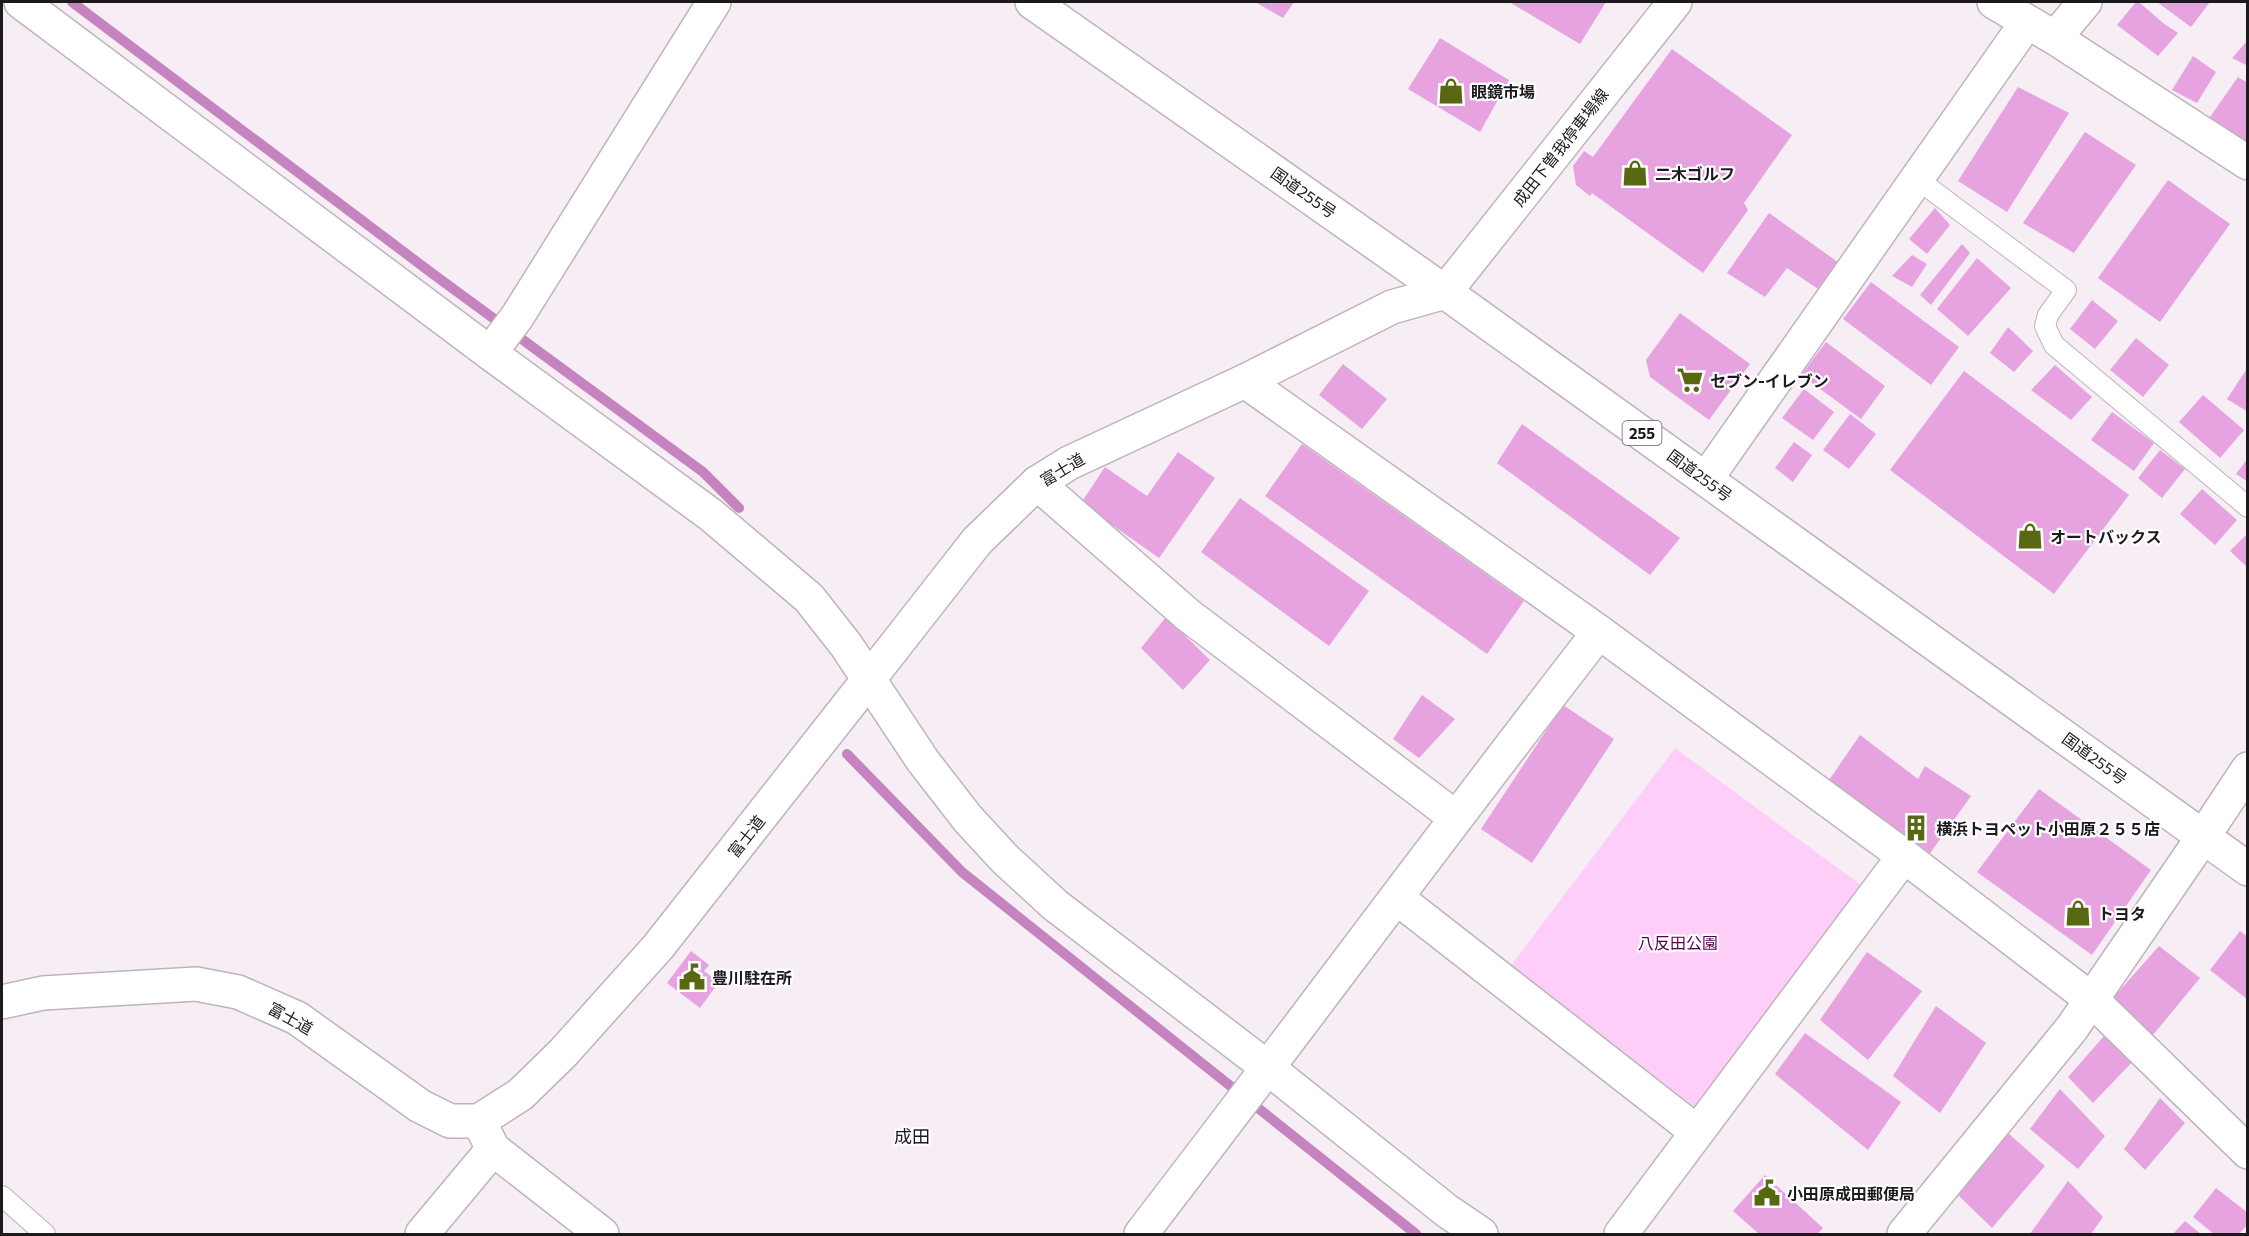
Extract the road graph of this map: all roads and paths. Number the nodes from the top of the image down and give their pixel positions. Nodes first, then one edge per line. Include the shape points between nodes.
1 (21, 2) edge
2 (714, 2) edge
3 (1032, 2) edge
4 (1675, 2) edge
5 (1994, 2) edge
6 (2085, 2) edge
7 (2027, 22) junction
8 (2055, 38) junction
9 (2247, 163) edge
10 (1917, 179) junction
11 (1445, 292) junction
12 (503, 336) junction
13 (1245, 381) junction
14 (1706, 479) junction
15 (1036, 483) junction
16 (2247, 507) edge
17 (1599, 632) junction
18 (869, 679) junction
19 (2247, 768) edge
20 (1455, 817) junction
21 (2203, 837) junction
22 (1904, 856) junction
23 (2247, 869) edge
24 (1397, 898) junction
25 (2092, 1000) junction
26 (2, 1002) edge
27 (1254, 1087) junction
28 (1697, 1132) junction
29 (486, 1135) junction
30 (2247, 1152) edge
31 (2, 1196) edge
32 (45, 1234) edge
33 (422, 1234) edge
34 (602, 1234) edge
35 (1141, 1234) edge
36 (1481, 1234) edge
37 (1621, 1234) edge
38 (1904, 1234) edge

1 - 12 main road
2 - 12 main road
3 - 11 main road, 国道255号 / 255
4 - 11 main road, 成田下曽我停車場線
5 - 7 main road
6 - 8 main road
7 - 8 main road
7 - 10 main road
8 - 9 main road
10 - 14 main road
10 - 16 lane via 2066,290 2045,326 2054,345
11 - 13 main road, 富士道 via 1392,307
11 - 14 main road, 国道255号 / 255
12 - 18 main road via 809,598
13 - 15 main road, 富士道 via 1069,463
13 - 17 main road
14 - 21 main road, 国道255号 / 255
15 - 18 main road, 富士道 via 977,541
15 - 20 main road via 1188,615
17 - 20 main road
17 - 22 main road
18 - 27 main road via 923,761 1005,859
18 - 29 main road, 富士道 via 658,946
19 - 21 main road
20 - 24 main road
21 - 23 main road, 国道255号 / 255
21 - 25 main road
22 - 25 main road
22 - 28 main road
24 - 27 main road
24 - 28 main road
25 - 30 main road
25 - 38 main road
26 - 29 main road, 富士道 via 43,993 196,984 238,992 297,1018 420,1106
27 - 35 main road
27 - 36 main road
28 - 37 main road
29 - 33 main road
29 - 34 main road
31 - 32 lane

